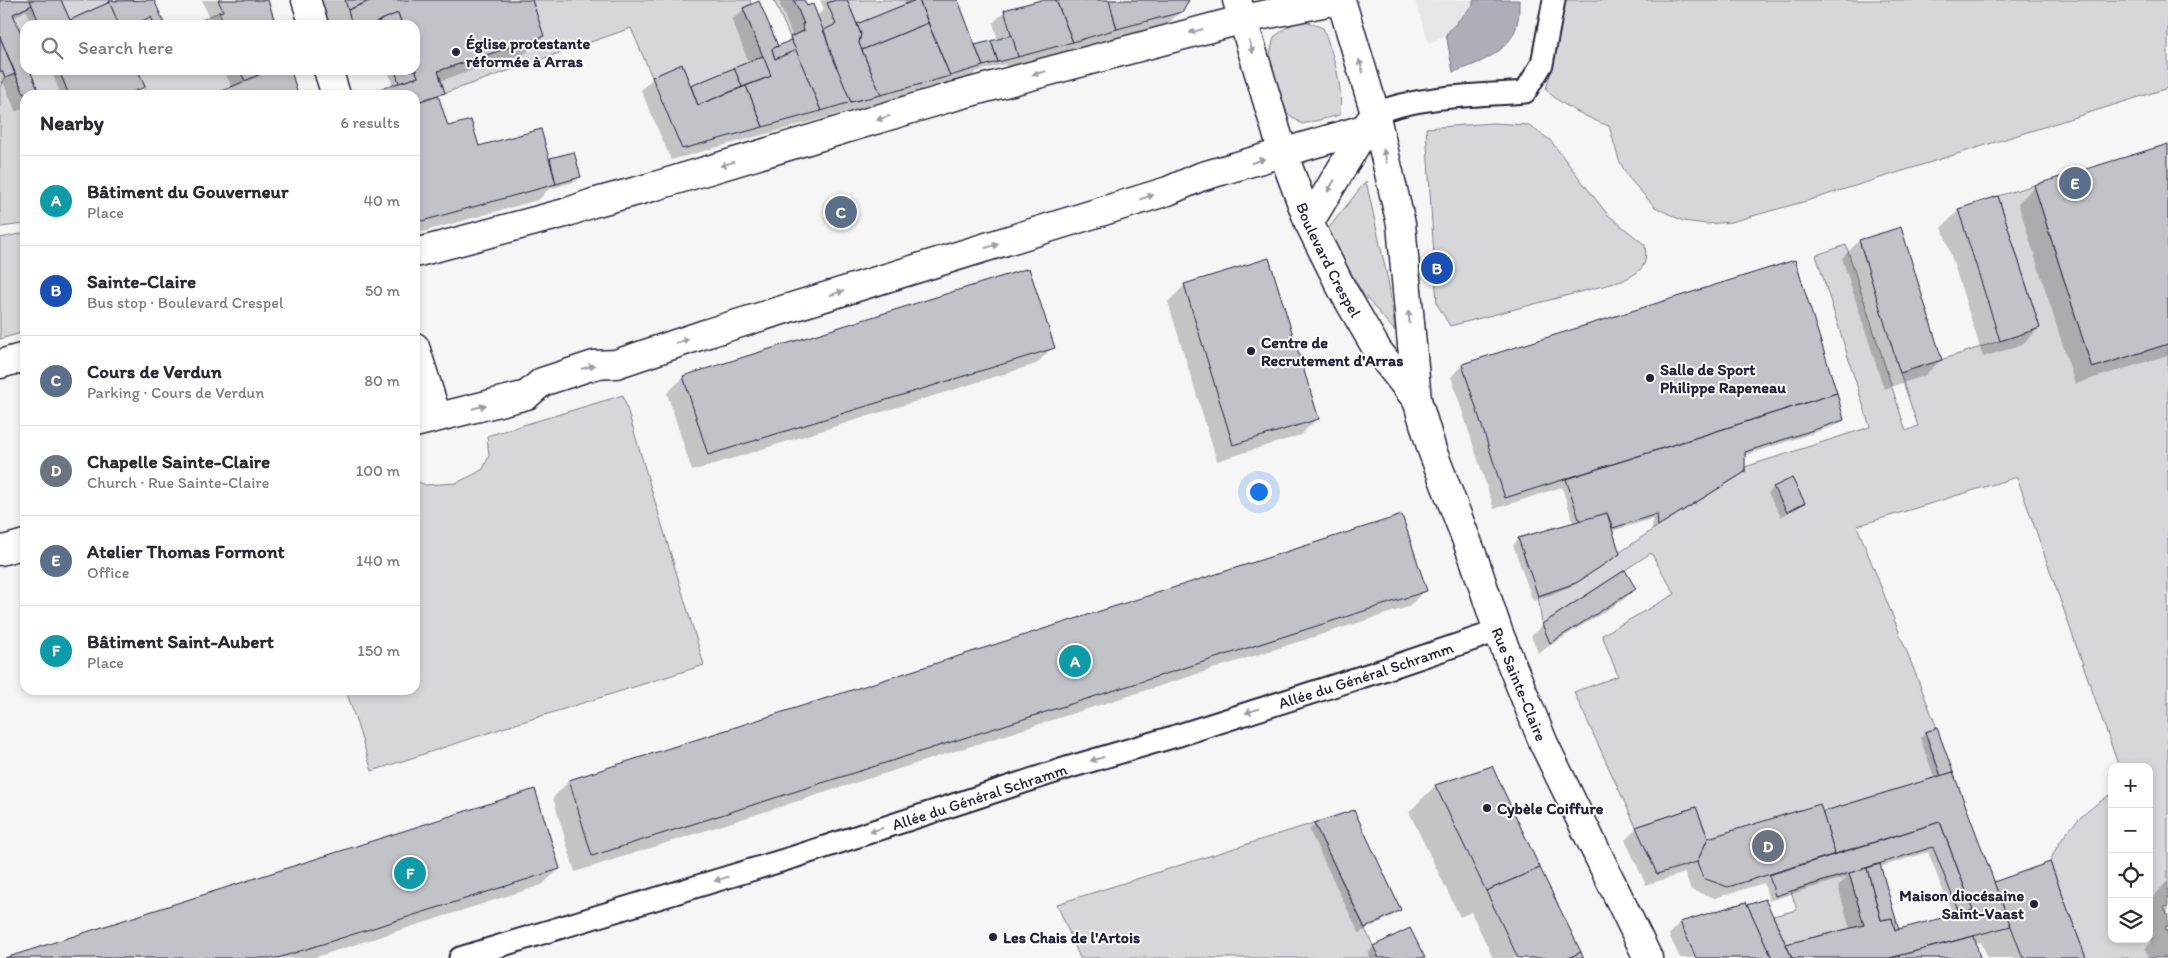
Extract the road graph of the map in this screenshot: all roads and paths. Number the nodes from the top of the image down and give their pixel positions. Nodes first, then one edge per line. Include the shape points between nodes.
1 (306, 0) edge
2 (1339, 0) edge
3 (1554, 0) edge
4 (1240, 10) edge
5 (312, 20) edge
6 (330, 75) edge
7 (334, 90) edge
8 (1370, 121) junction
9 (1283, 153) junction
10 (1309, 223) junction
11 (420, 252) edge
12 (20, 358) edge
13 (0, 364) edge
14 (420, 380) edge
15 (1417, 400) junction
16 (426, 420) edge
17 (20, 545) edge
18 (0, 551) edge
19 (1498, 631) junction
20 (460, 958) edge
21 (1648, 958) edge

1 - 5 street
2 - 4 street
8 -> 2 street
3 - 8 lane via 1542,64 1524,92 1422,100 1401,104
4 -> 9 street, Boulevard Crespel
4 -> 11 street via 652,188
6 - 7 street
8 - 9 street
8 -> 10 street
15 -> 8 street via 1401,224
9 - 10 street, Boulevard Crespel
16 -> 9 street via 527,395 542,382 594,365 616,364
10 - 15 street, Boulevard Crespel via 1378,351
12 - 13 street
14 - 16 street
15 - 19 street, Rue Sainte-Claire
17 - 18 street
19 -> 20 lane, Allée du Général Schramm via 786,859
19 - 21 street, Rue Sainte-Claire via 1544,744

